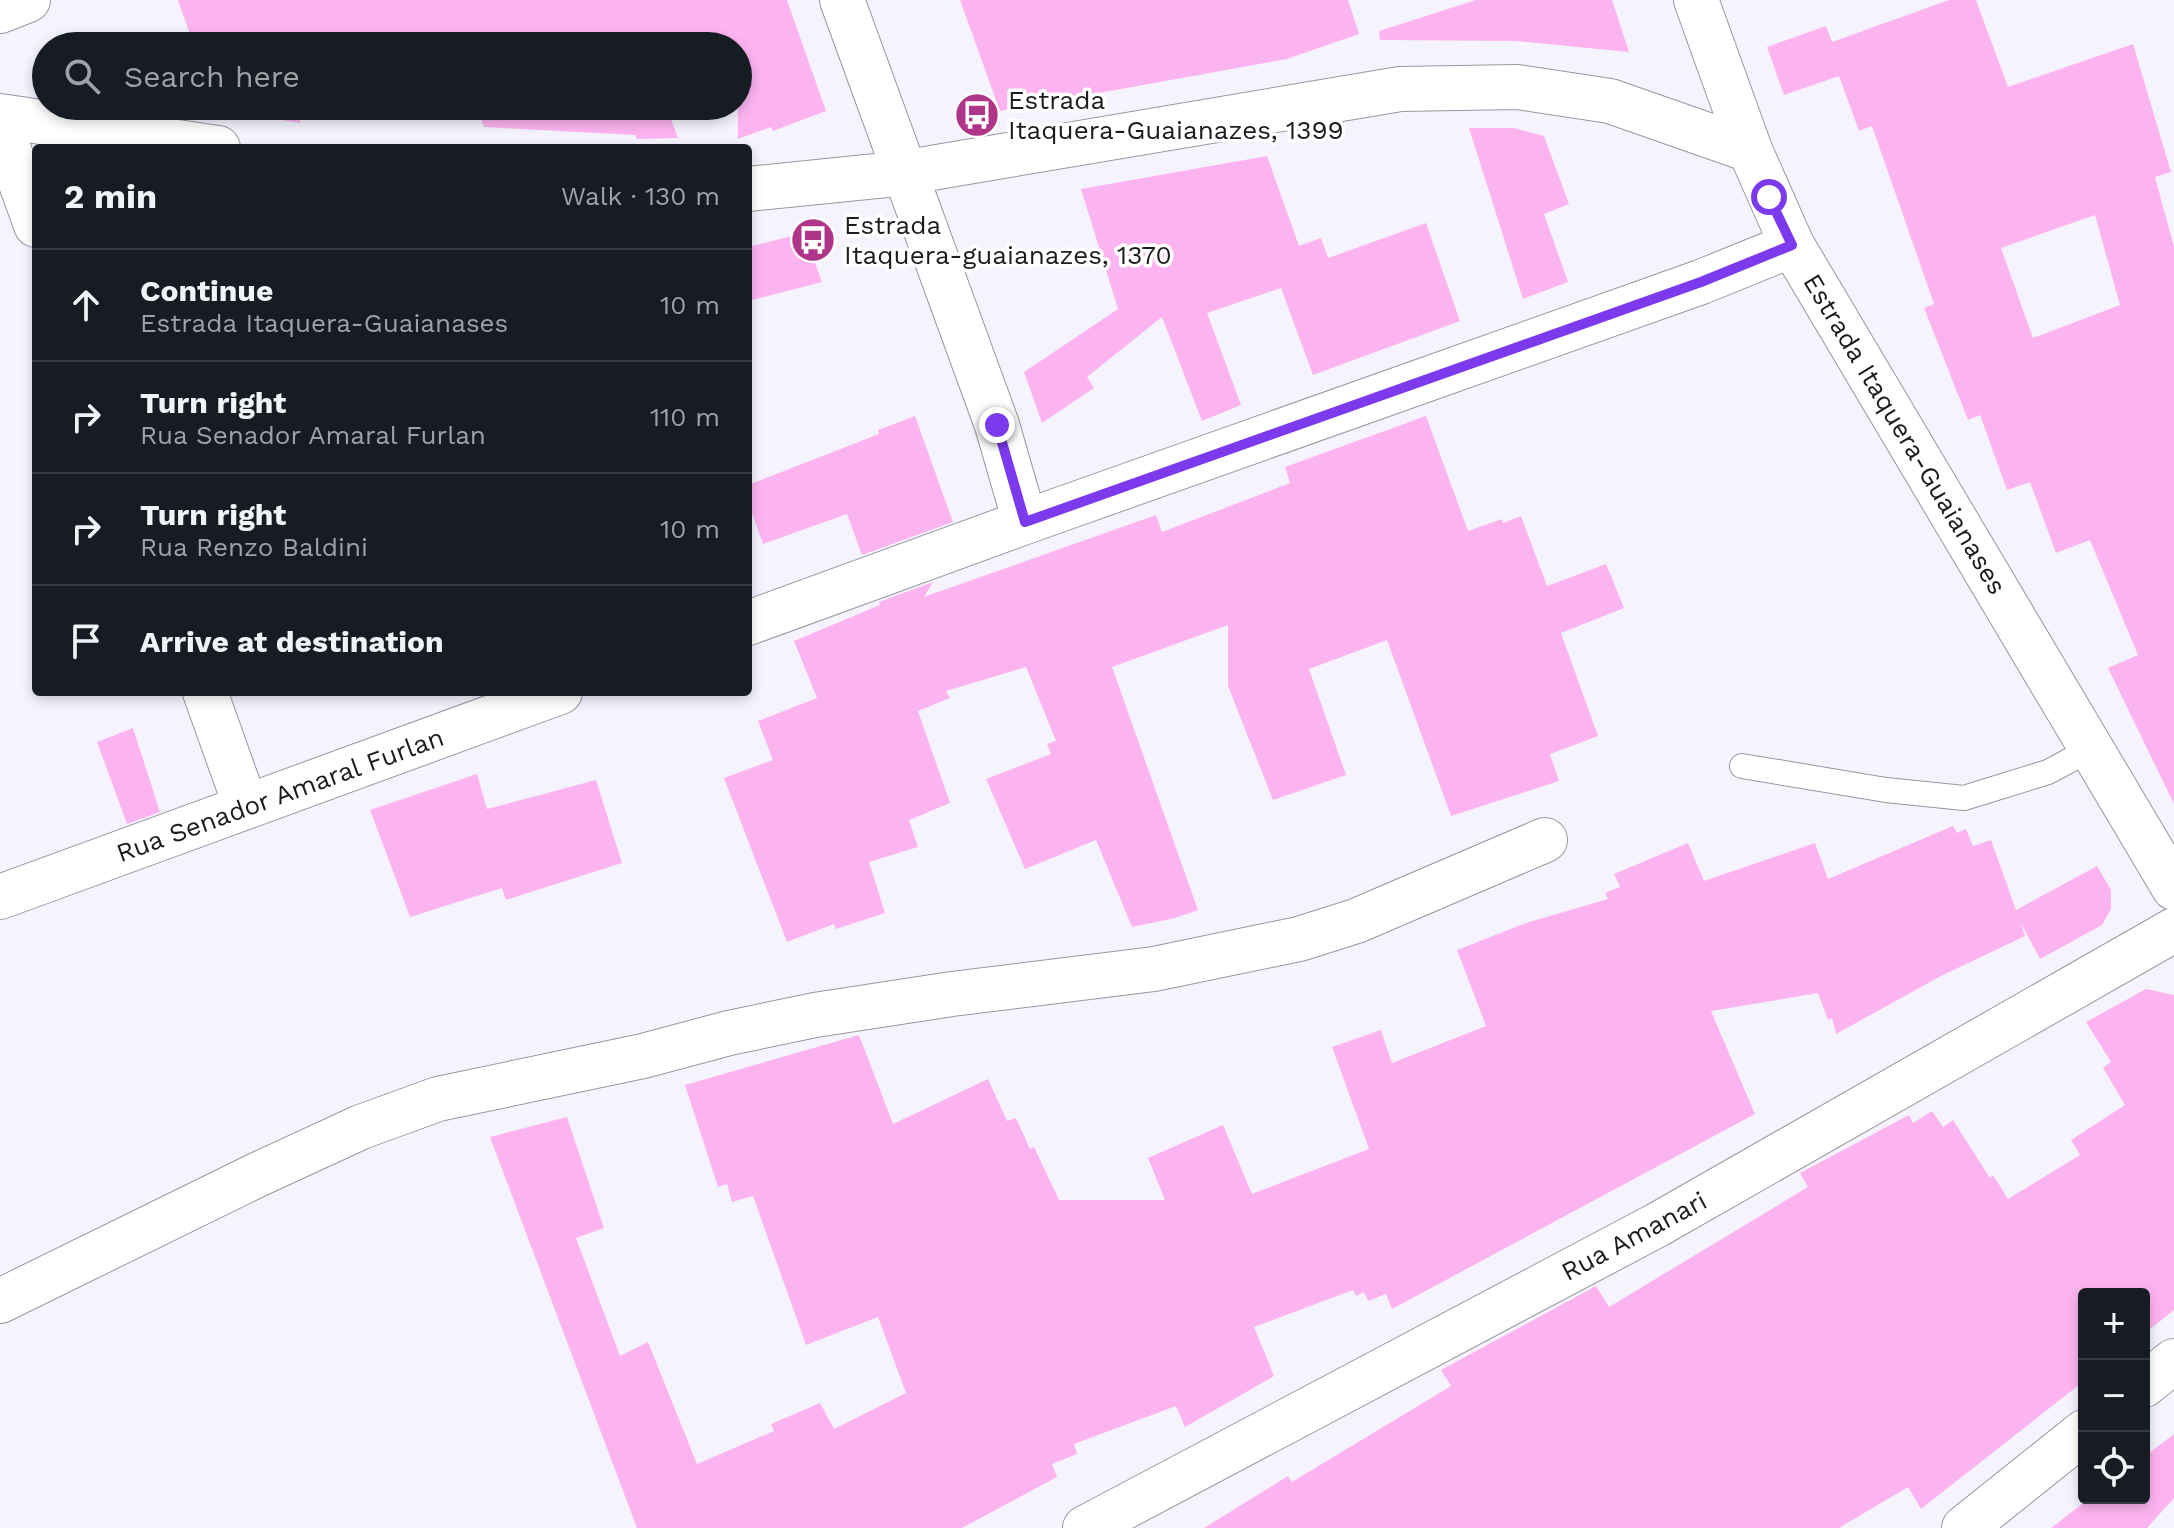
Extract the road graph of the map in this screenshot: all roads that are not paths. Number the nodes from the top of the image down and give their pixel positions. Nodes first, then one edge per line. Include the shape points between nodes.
1 (28, 0) edge
2 (842, 0) edge
3 (1696, 0) edge
4 (0, 11) edge
5 (0, 116) edge
6 (0, 125) edge
7 (191, 144) edge
8 (1750, 150) junction
9 (906, 173) junction
10 (752, 189) edge
11 (32, 214) edge
12 (1792, 245) junction
13 (1025, 522) junction
14 (752, 622) edge
15 (206, 696) edge
16 (549, 696) edge
17 (2091, 749) junction
18 (1742, 766) dead end
19 (246, 807) junction
20 (1545, 840) dead end
21 (2174, 888) edge
22 (0, 897) edge
23 (2174, 930) edge
24 (0, 1301) edge
25 (2174, 1361) edge
26 (2150, 1380) edge
27 (2078, 1437) edge
28 (1137, 1516) edge
29 (1085, 1528) edge
30 (1964, 1528) edge

1 - 4 street
2 - 9 street
3 - 8 street, Estrada Itaquera-Guaianases
5 - 7 street
6 - 11 street
8 - 9 street via 1610,101 1517,87 1429,88
8 - 12 street, Estrada Itaquera-Guaianases
9 - 10 street
9 - 13 street via 997,425
12 - 13 street
12 - 17 street, Estrada Itaquera-Guaianases
13 - 14 street
15 - 19 street
16 - 19 street, Rua Senador Amaral Furlan
17 - 18 lane via 2048,772 1964,798
17 - 21 street, Estrada Itaquera-Guaianases
19 - 22 street, Rua Senador Amaral Furlan
20 - 24 street via 1356,921 1299,939 1154,969 815,1015 438,1099 317,1147
23 - 28 street, Rua Amanari
25 - 26 street
27 - 30 street
28 - 29 street, Rua Amanari

